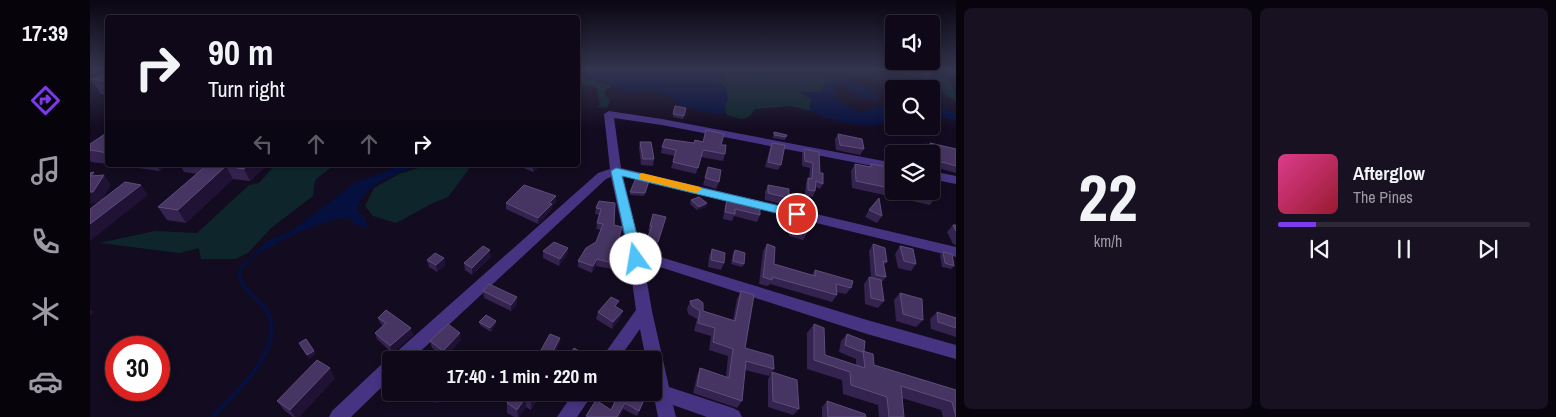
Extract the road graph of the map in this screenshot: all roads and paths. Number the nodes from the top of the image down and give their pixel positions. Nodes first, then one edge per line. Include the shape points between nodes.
1 (885, 165) edge
2 (616, 171) junction
3 (940, 177) edge
4 (956, 180) edge
5 (956, 252) edge
6 (636, 259) junction
7 (644, 311) junction
8 (409, 351) edge
9 (615, 351) edge
10 (653, 351) edge
11 (956, 352) edge
12 (382, 375) edge
13 (662, 393) joint
14 (578, 401) edge
15 (338, 417) edge
16 (566, 417) edge
17 (667, 417) edge
18 (733, 417) edge

1 - 2 street via 612,113 608,116
2 - 5 street
2 - 6 street
2 - 8 street via 602,176
3 - 4 street
6 - 7 street
6 - 11 street via 666,264 867,328
7 - 9 street
7 - 10 street
12 - 15 street
13 - 17 street
13 - 18 street
14 - 16 street

